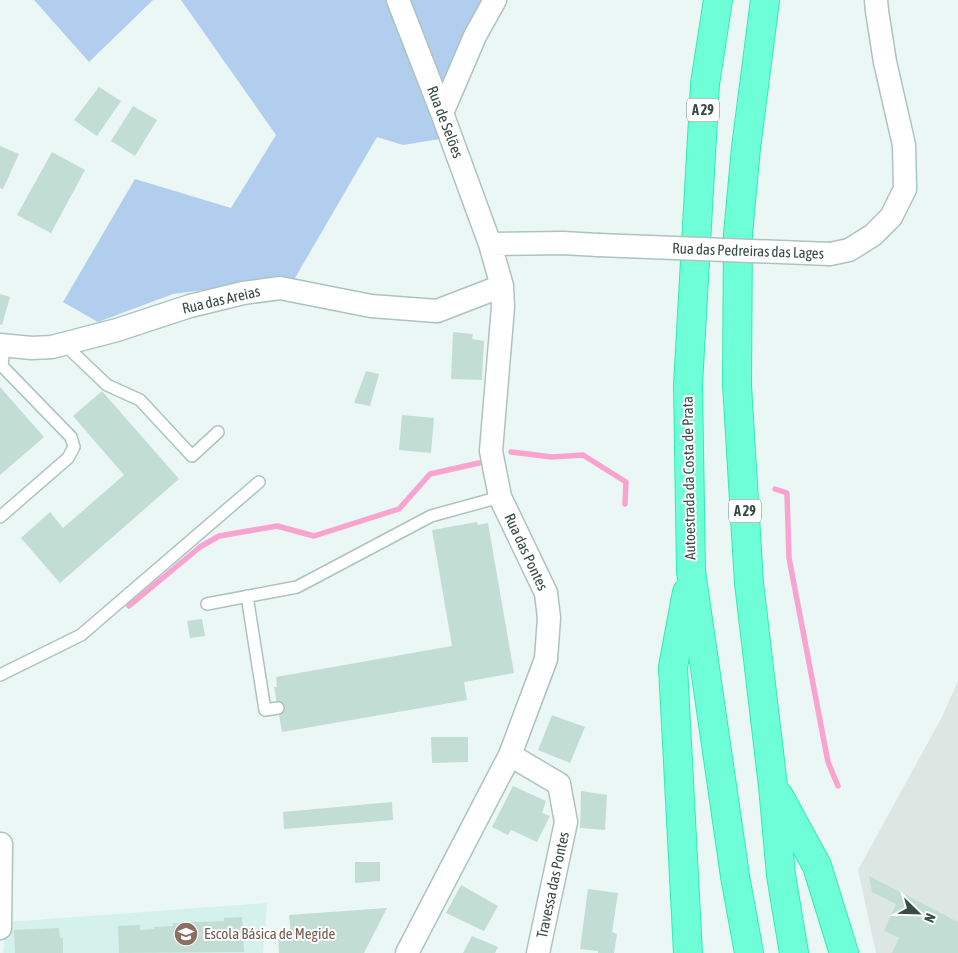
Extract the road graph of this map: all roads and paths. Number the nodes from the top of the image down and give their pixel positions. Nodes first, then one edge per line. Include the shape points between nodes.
1 (398, 0) edge
2 (495, 0) edge
3 (718, 0) edge
4 (765, 0) edge
5 (876, 0) edge
6 (442, 113) junction
7 (490, 244) junction
8 (502, 286) junction
9 (64, 344) junction
10 (2, 345) edge
11 (218, 432) dead end
12 (259, 482) dead end
13 (500, 497) junction
14 (0, 517) edge
15 (691, 571) junction
16 (247, 596) junction
17 (208, 604) dead end
18 (0, 675) edge
19 (278, 708) dead end
20 (510, 756) junction
21 (773, 786) junction
22 (1, 844) dead end
23 (0, 928) edge
24 (408, 953) edge
25 (538, 953) edge
26 (688, 953) edge
27 (749, 953) edge
28 (794, 953) edge
29 (844, 953) edge

1 - 6 street, Rua de Selões
2 - 6 street via 475,36
3 - 15 highway, Autoestrada da Costa de Prata / A 29 via 705,84 688,385
4 - 21 highway, A 29 via 738,234 737,385 749,583
5 - 7 street, Rua das Pedreiras das Lages, bridge via 885,62 904,144 904,189 891,217 873,235 849,250 830,254 563,242
6 - 7 street, Rua de Selões
7 - 8 street, Rua das Pontes
8 - 9 street, Rua das Areias via 437,311 371,306 280,288 190,306
8 - 13 street, Rua das Pontes via 491,451
9 - 10 street, Rua das Areias via 32,348
9 - 11 lane via 107,385 140,400 192,456
10 - 14 lane via 2,366 71,437 74,447 68,458
12 - 18 lane via 82,635
13 - 16 lane via 430,516 297,587
13 - 20 street, Rua das Pontes via 546,593 550,618 546,659
15 - 26 highway via 673,667
15 - 27 highway, Autoestrada da Costa de Prata / A 29
16 - 17 lane
16 - 19 lane via 265,710
20 - 24 street, Rua das Pontes
20 - 25 street, Travessa das Pontes via 559,784 566,822
21 - 28 highway, A 29 via 781,875
21 - 29 highway via 817,866
22 - 23 street

